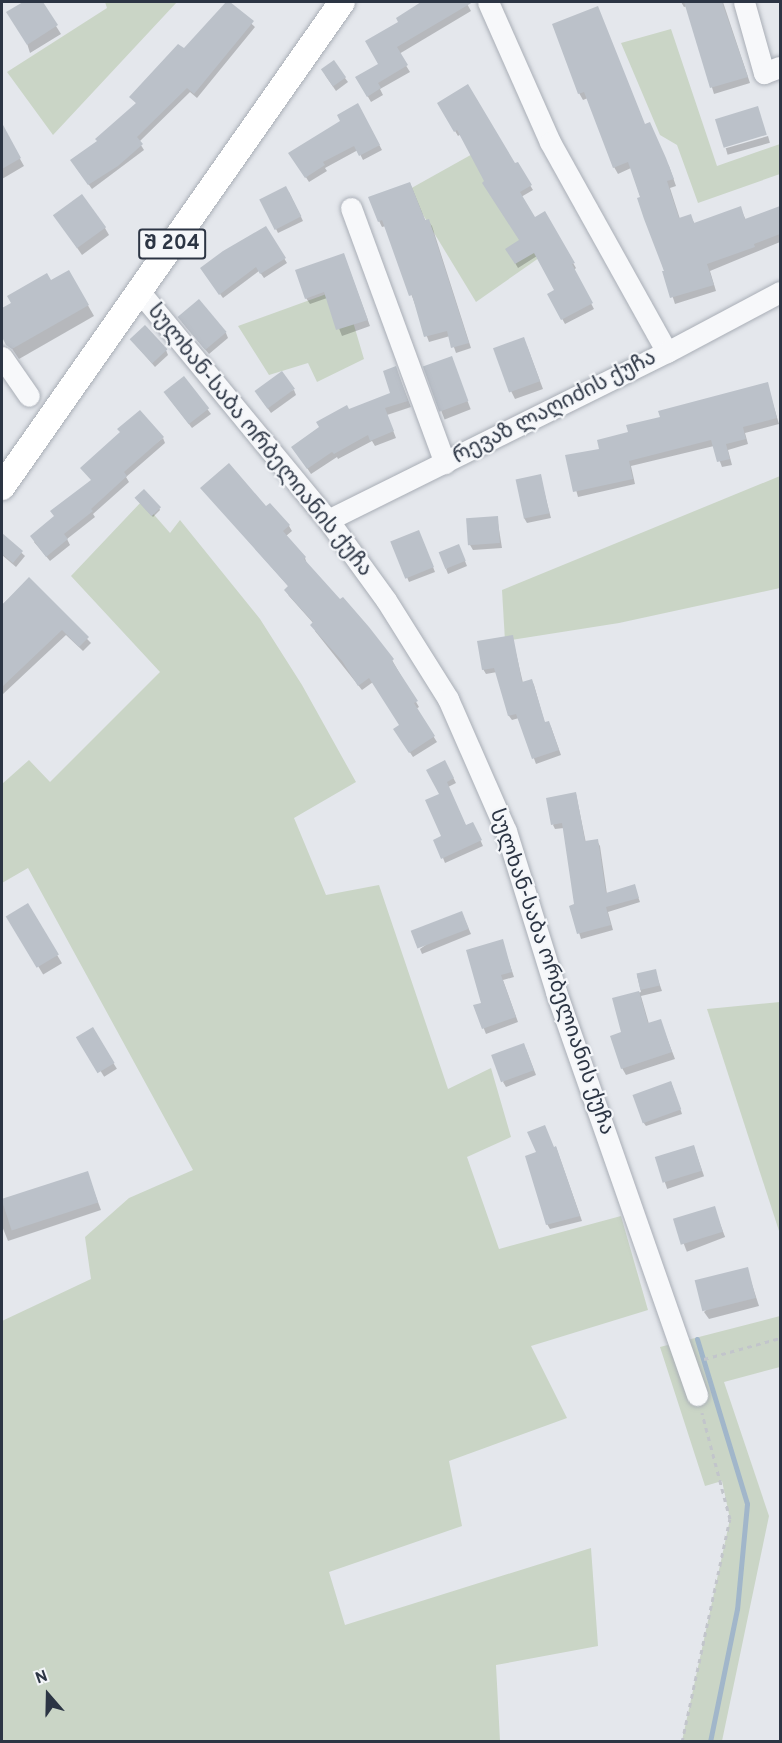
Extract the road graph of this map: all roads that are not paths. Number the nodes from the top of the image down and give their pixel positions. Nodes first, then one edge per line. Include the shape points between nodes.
1 (342, 2) edge
2 (488, 2) edge
3 (744, 2) edge
4 (780, 68) edge
5 (351, 208) dead end
6 (139, 291) junction
7 (780, 292) edge
8 (667, 352) junction
9 (2, 357) edge
10 (30, 396) dead end
11 (445, 463) junction
12 (2, 487) edge
13 (328, 520) junction
14 (697, 1395) road end

1 - 6 main road, შ 204
2 - 8 street via 550,142
3 - 4 street via 764,73
5 - 11 street
6 - 12 main road, შ 204
6 - 13 street, სულხან-საბა ორბელიანის ქუჩა
7 - 8 street, რევაზ ლაღიძის ქუჩა
8 - 11 street, რევაზ ლაღიძის ქუჩა
9 - 10 street
11 - 13 street, რევაზ ლაღიძის ქუჩა
13 - 14 street, სულხან-საბა ორბელიანის ქუჩა via 386,600 448,699 506,831 556,992

